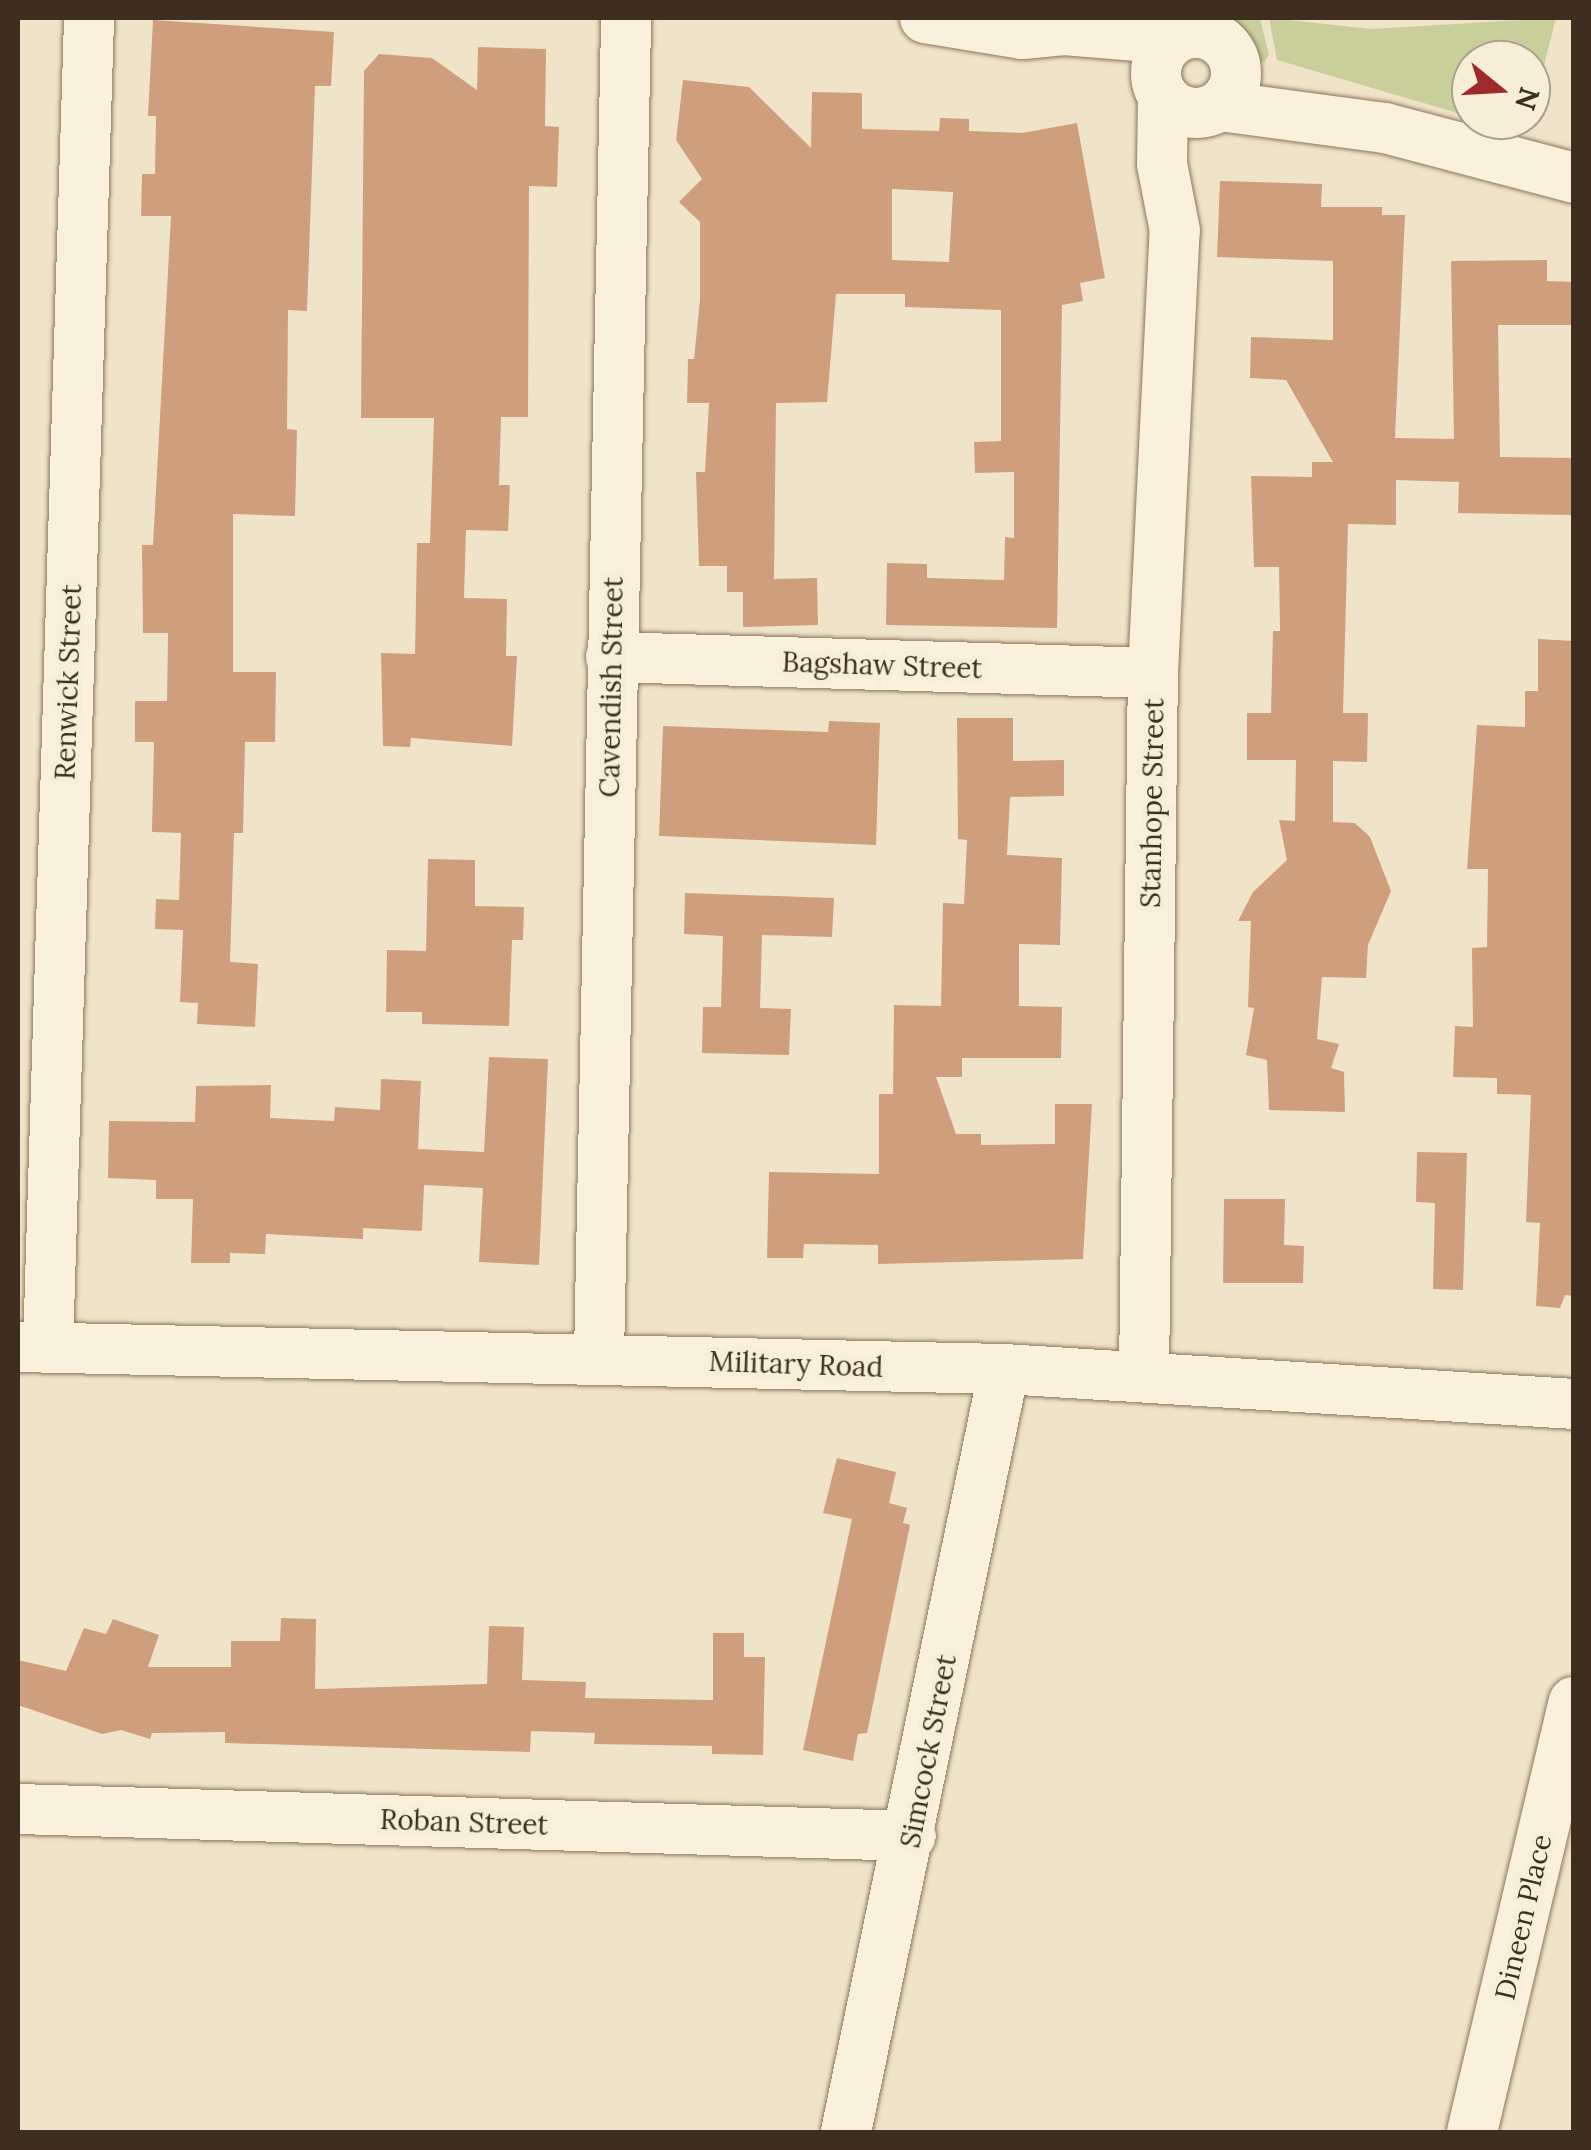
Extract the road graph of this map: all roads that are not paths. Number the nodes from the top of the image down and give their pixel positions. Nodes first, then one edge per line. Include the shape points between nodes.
1 (89, 18) edge
2 (626, 18) edge
3 (926, 18) edge
4 (1023, 34) junction
5 (1174, 39) junction
6 (1233, 57) junction
7 (1187, 100) junction
8 (1385, 128) junction
9 (1574, 178) edge
10 (611, 657) junction
11 (1153, 673) junction
12 (33, 1347) edge
13 (599, 1357) junction
14 (1004, 1370) junction
15 (1144, 1375) junction
16 (1574, 1404) edge
17 (1574, 1702) edge
18 (18, 1808) edge
19 (911, 1836) junction
20 (846, 2132) edge
21 (1472, 2132) edge

1 - 12 street, Renwick Street
2 - 10 street, Cavendish Street
3 - 4 street
4 - 5 street via 1064,30
4 - 7 street
5 - 6 street via 1200,32
5 - 7 street via 1157,59
6 - 7 street via 1235,84
6 - 8 street
7 - 8 street
7 - 11 street, Stanhope Street via 1174,231
8 - 9 street
10 - 11 street, Bagshaw Street
10 - 13 street, Cavendish Street
11 - 15 street, Stanhope Street
12 - 13 street, Military Road
13 - 14 street, Military Road
14 - 15 street, Military Road
14 - 19 street, Simcock Street
15 - 16 street, Military Road
17 - 21 street, Dineen Place
18 - 19 street, Roban Street
19 - 20 street, Simcock Street

